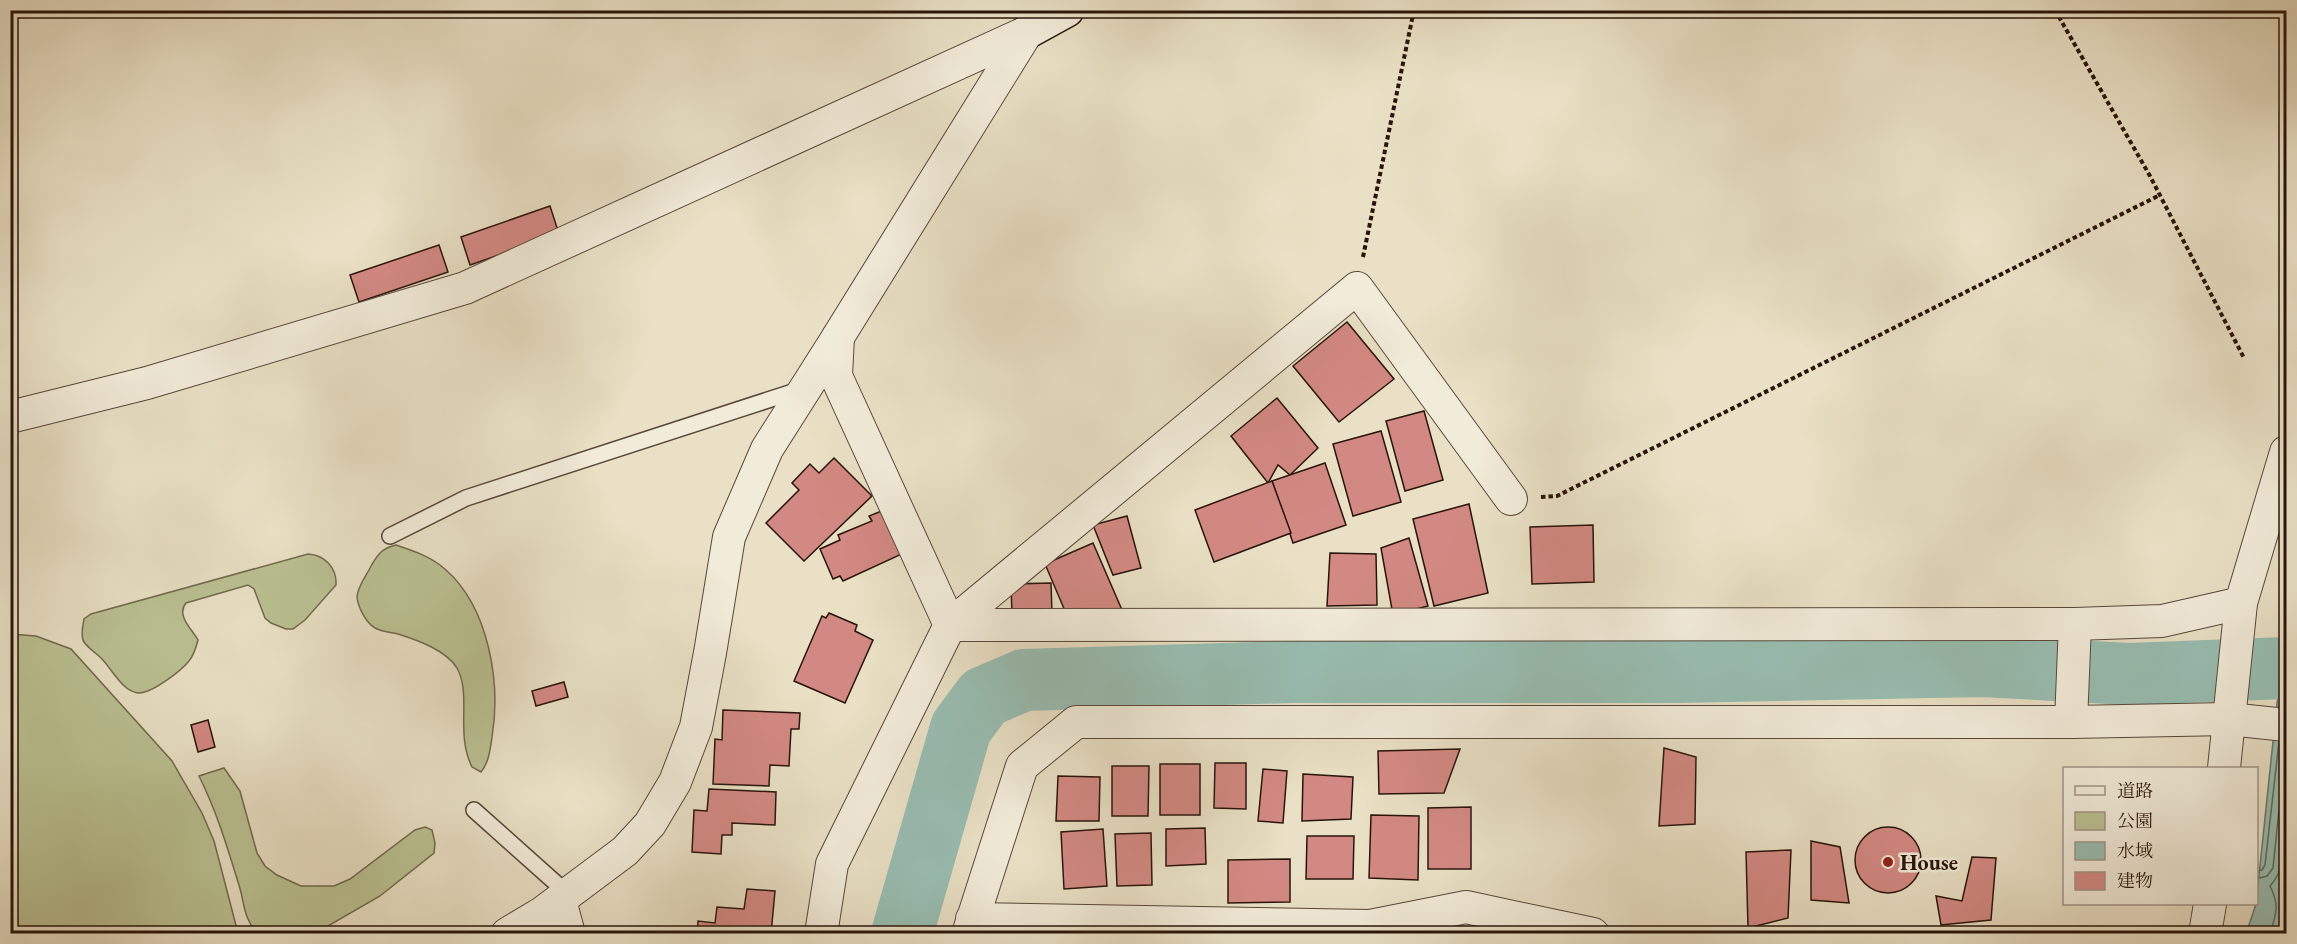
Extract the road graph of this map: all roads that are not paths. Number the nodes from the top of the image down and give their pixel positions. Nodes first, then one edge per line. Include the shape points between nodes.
1 (1067, 10) edge
2 (1027, 32) junction
3 (838, 337) junction
4 (805, 388) junction
5 (10, 417) edge
6 (2286, 452) edge
7 (1511, 499) road end
8 (390, 536) dead end
9 (2240, 610) junction
10 (2075, 624) junction
11 (950, 625) junction
12 (2237, 714) junction
13 (2071, 722) junction
14 (2286, 726) edge
15 (2224, 767) edge
16 (474, 810) dead end
17 (560, 900) junction
18 (2210, 905) edge
19 (970, 926) edge
20 (507, 933) edge
21 (569, 933) edge
22 (821, 933) edge
23 (1593, 933) edge
24 (2205, 933) edge

1 - 2 street
2 - 3 street
2 - 5 street via 465,288 147,383
3 - 4 street
3 - 11 street via 836,376
4 - 8 lane via 466,498
4 - 17 street via 766,449 729,537 696,727 675,782 650,824 626,851
6 - 9 street
7 - 11 street via 1357,288
9 - 10 street via 2162,621
9 - 12 street
10 - 11 street
10 - 13 street
11 - 22 street via 832,864
12 - 13 street
12 - 14 street
12 - 15 street
13 - 19 street via 1076,722 1022,766
16 - 17 lane via 558,885
17 - 20 street
17 - 21 street
18 - 24 street
19 - 23 street via 1370,926 1466,907

